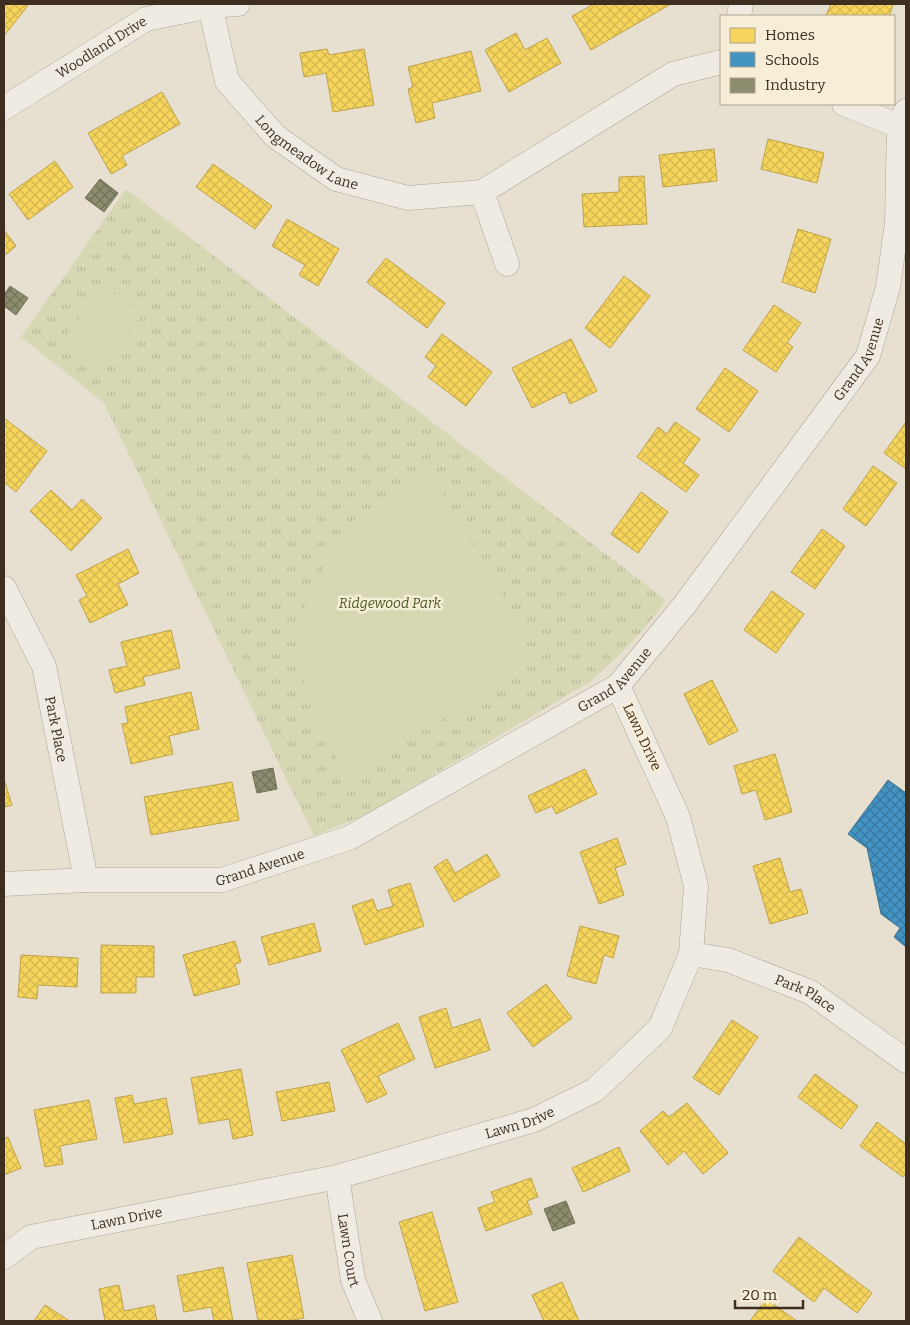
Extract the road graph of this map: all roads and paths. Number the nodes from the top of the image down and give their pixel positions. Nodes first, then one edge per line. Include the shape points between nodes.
1 (238, 4) edge
2 (210, 6) junction
3 (141, 11) edge
4 (720, 62) edge
5 (848, 105) edge
6 (4, 108) edge
7 (903, 119) edge
8 (482, 192) junction
9 (507, 264) dead end
10 (4, 588) edge
11 (618, 686) junction
12 (86, 880) junction
13 (4, 884) edge
14 (691, 954) junction
15 (906, 1061) edge
16 (337, 1177) junction
17 (4, 1257) edge
18 (370, 1321) edge

1 - 2 street, Woodland Drive
2 - 3 street, Woodland Drive
2 - 8 street, Longmeadow Lane via 227,80 275,136 336,178 408,198
3 - 6 street, Woodland Drive
4 - 8 street, Longmeadow Lane via 673,74
5 - 7 street
7 - 11 street, Grand Avenue via 897,223 888,287 868,356 686,603
8 - 9 street
10 - 12 street, Park Place via 44,666
11 - 12 street, Grand Avenue via 349,838 222,880
11 - 14 street, Lawn Drive via 678,817 696,886
12 - 13 street, Grand Avenue
14 - 15 street, Park Place via 728,960 810,992
14 - 16 street, Lawn Drive via 660,1028 596,1090 534,1120
16 - 17 street, Lawn Drive via 31,1237
16 - 18 street, Lawn Court via 353,1280

